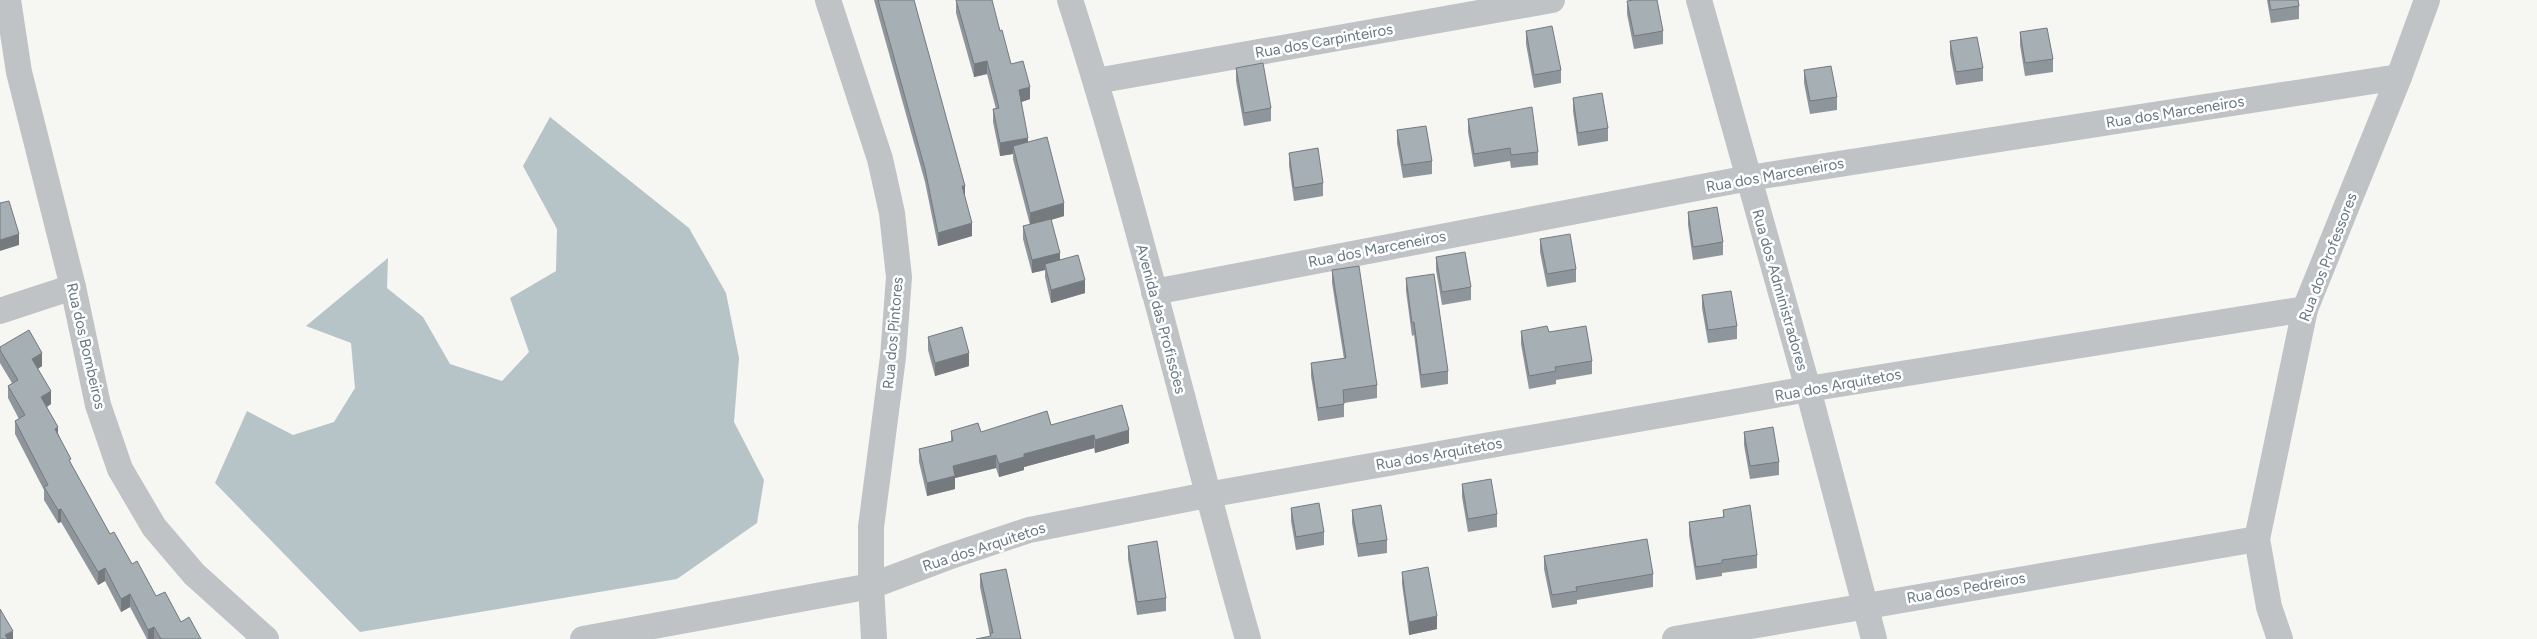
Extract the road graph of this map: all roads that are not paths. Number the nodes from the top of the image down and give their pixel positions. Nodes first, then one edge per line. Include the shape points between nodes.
1 (8, 0) edge
2 (828, 0) edge
3 (1070, 0) edge
4 (1552, 0) edge
5 (1699, 0) edge
6 (2427, 0) edge
7 (10, 76) edge
8 (2399, 77) junction
9 (1096, 81) junction
10 (1749, 178) junction
11 (73, 287) junction
12 (1154, 292) junction
13 (2305, 309) junction
14 (0, 311) edge
15 (1808, 389) junction
16 (1206, 494) junction
17 (2257, 539) junction
18 (870, 586) junction
19 (1866, 606) junction
20 (266, 639) edge
21 (583, 639) edge
22 (874, 639) edge
23 (1248, 639) edge
24 (1675, 639) edge
25 (1874, 639) edge
26 (2280, 639) edge

1 - 7 street, Rua dos Bombeiros
2 - 18 street, Rua dos Pintores via 880,159 892,214 899,277 893,357 871,527
3 - 9 street, Avenida das Profissões
4 - 9 street, Rua dos Carpinteiros
5 - 10 street, Rua dos Administradores
6 - 8 street, Rua dos Professores
7 - 11 street, Rua dos Bombeiros
8 - 10 street, Rua dos Marceneiros
8 - 13 street, Rua dos Professores
9 - 12 street, Avenida das Profissões
10 - 12 street, Rua dos Marceneiros
10 - 15 street, Rua dos Administradores
11 - 14 street
11 - 20 street, Rua dos Bombeiros via 98,405 120,469 154,527 194,574
12 - 16 street, Avenida das Profissões
13 - 15 street, Rua dos Arquitetos
13 - 17 street, Rua dos Professores
15 - 16 street, Rua dos Arquitetos
15 - 19 street, Rua dos Administradores
16 - 18 street, Rua dos Arquitetos via 1029,530
16 - 23 street, Avenida das Profissões
17 - 19 street, Rua dos Pedreiros
17 - 26 street, Rua dos Professores via 2269,607
18 - 21 street, Rua dos Arquitetos
18 - 22 street, Rua dos Pintores
19 - 24 street, Rua dos Pedreiros
19 - 25 street, Rua dos Administradores

